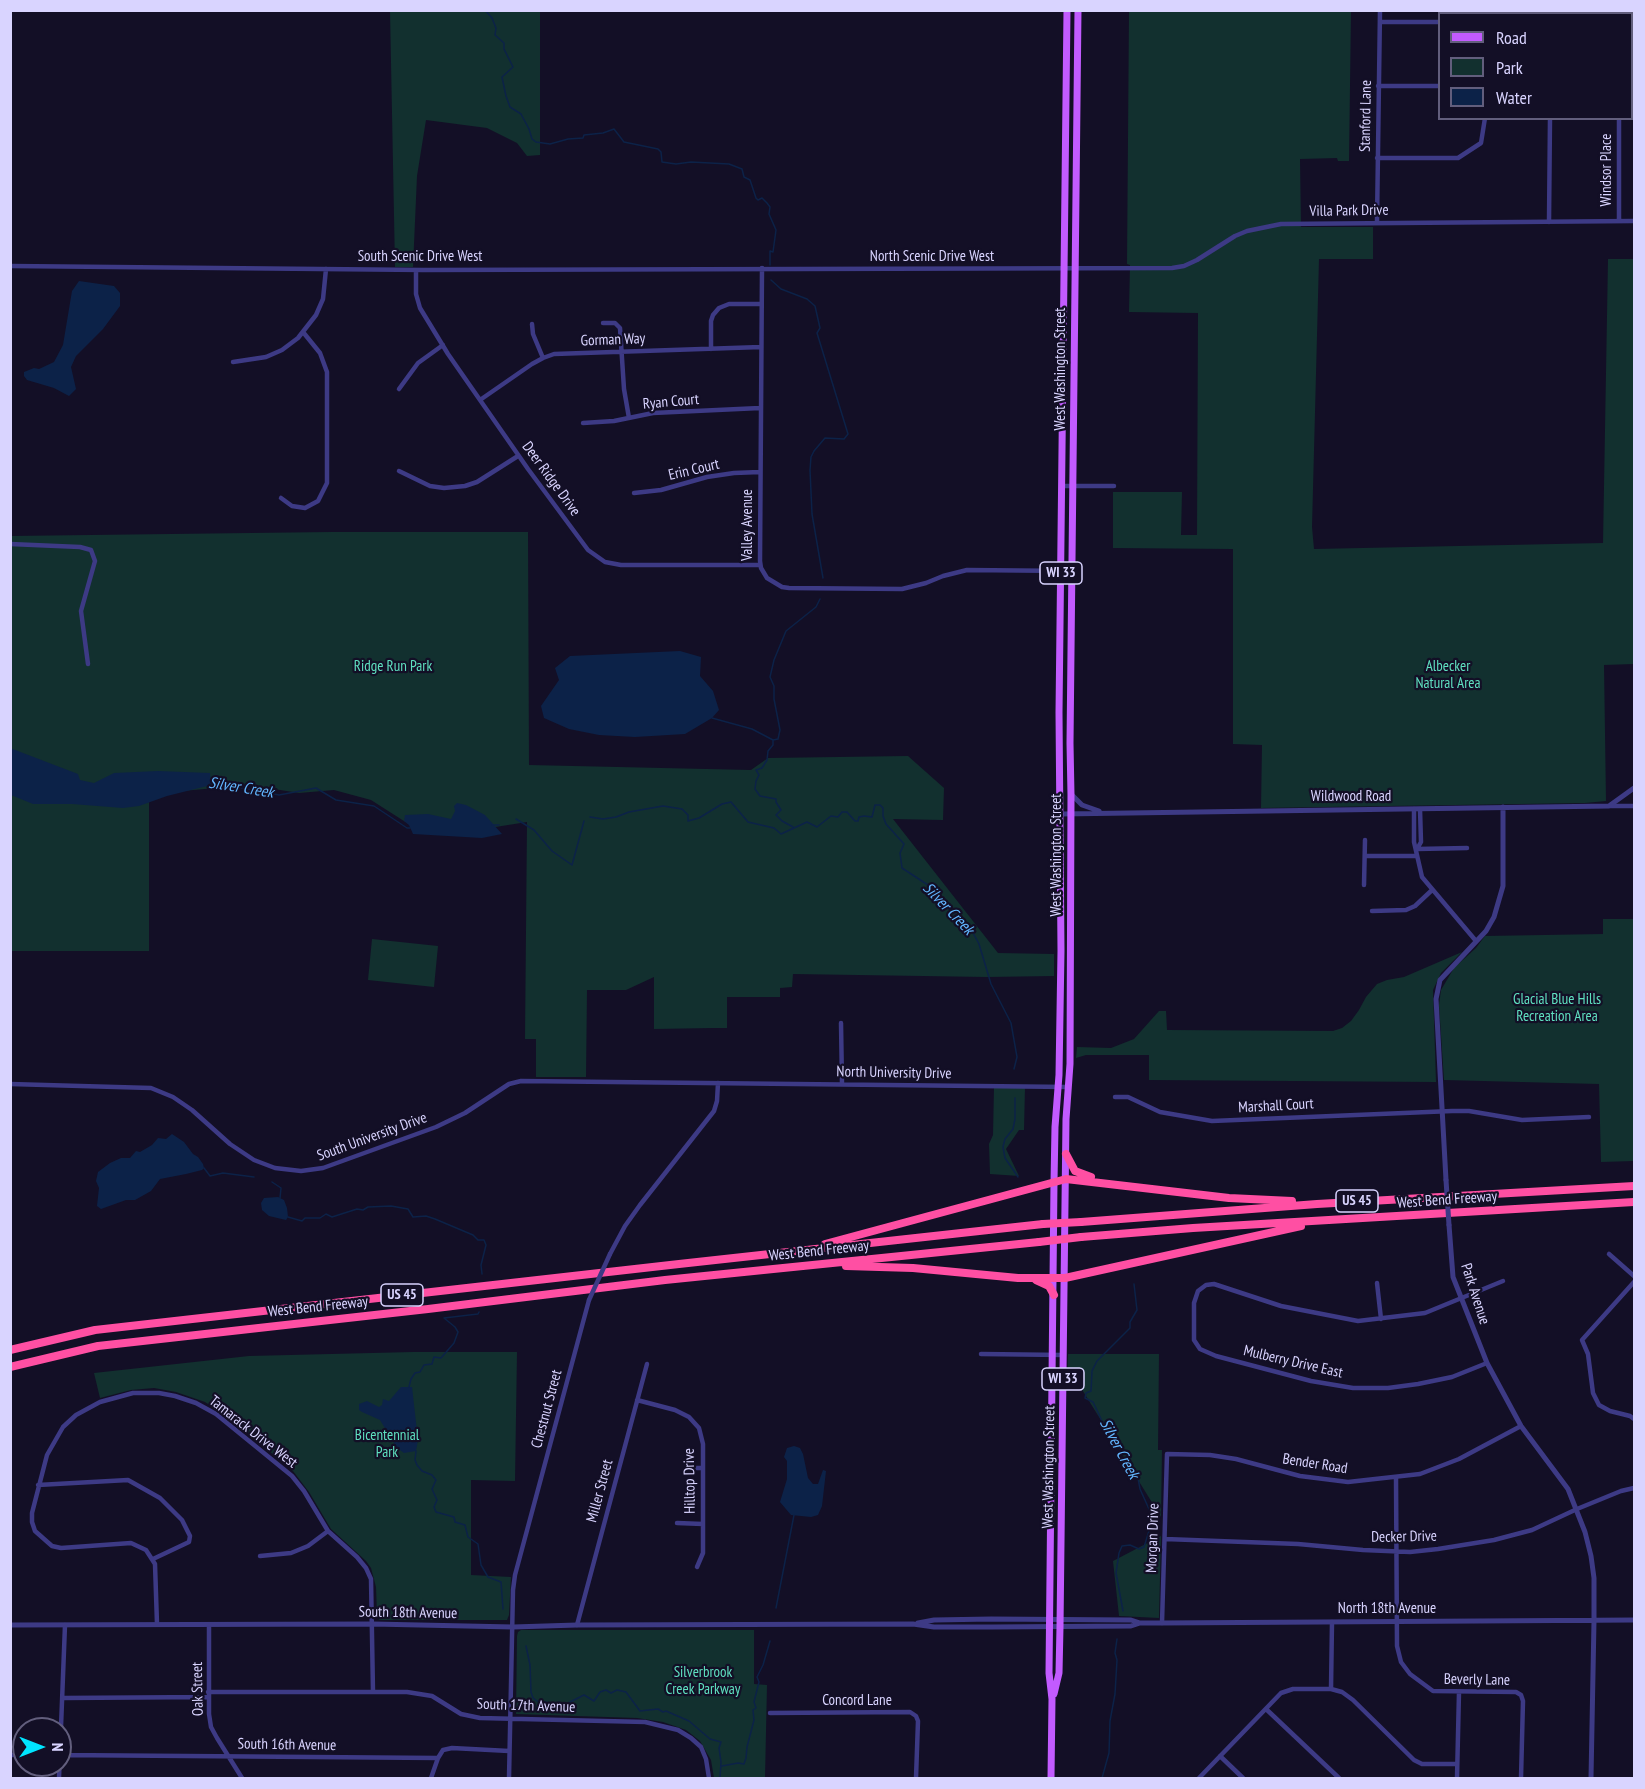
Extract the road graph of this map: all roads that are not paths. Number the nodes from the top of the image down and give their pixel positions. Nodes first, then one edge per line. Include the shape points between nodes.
1 (1067, 10) edge
2 (1077, 10) edge
3 (1380, 10) edge
4 (1380, 22) junction
5 (1438, 22) edge
6 (1378, 86) junction
7 (1438, 86) edge
8 (1550, 120) edge
9 (1619, 120) edge
10 (1485, 121) edge
11 (1377, 158) junction
12 (1619, 221) junction
13 (1635, 221) edge
14 (1377, 222) junction
15 (1549, 222) junction
16 (10, 266) edge
17 (762, 268) junction
18 (788, 268) joint
19 (326, 269) junction
20 (1064, 269) junction
21 (416, 270) junction
22 (1075, 270) junction
23 (761, 304) junction
24 (603, 323) dead end
25 (532, 324) dead end
26 (303, 332) junction
27 (442, 345) junction
28 (761, 347) junction
29 (711, 348) junction
30 (623, 352) junction
31 (543, 358) junction
32 (233, 362) dead end
33 (399, 389) dead end
34 (480, 400) junction
35 (760, 408) junction
36 (629, 418) junction
37 (583, 423) dead end
38 (518, 456) junction
39 (399, 471) dead end
40 (760, 472) junction
41 (1063, 486) junction
42 (1073, 486) junction
43 (1114, 486) dead end
44 (634, 493) dead end
45 (281, 498) dead end
46 (10, 544) edge
47 (760, 565) junction
48 (1071, 571) junction
49 (1061, 572) junction
50 (88, 664) dead end
51 (1635, 788) edge
52 (1071, 795) junction
53 (1609, 806) junction
54 (1635, 806) edge
55 (1503, 807) junction
56 (1417, 809) junction
57 (1071, 813) junction
58 (1104, 813) junction
59 (1061, 814) junction
60 (1365, 840) dead end
61 (1467, 848) dead end
62 (1417, 849) junction
63 (1365, 856) junction
64 (1417, 856) junction
65 (1364, 885) dead end
66 (1431, 891) junction
67 (1372, 911) dead end
68 (1476, 941) junction
69 (841, 1023) dead end
70 (718, 1083) junction
71 (10, 1084) edge
72 (842, 1084) junction
73 (1058, 1086) junction
74 (1069, 1087) junction
75 (1114, 1097) dead end
76 (1442, 1112) junction
77 (1589, 1117) dead end
78 (1066, 1154) junction
79 (1065, 1179) junction
80 (1054, 1182) junction
81 (1100, 1182) junction
82 (1635, 1186) edge
83 (1635, 1202) edge
84 (1317, 1204) junction
85 (1324, 1221) junction
86 (795, 1252) junction
87 (1609, 1254) dead end
88 (790, 1268) junction
89 (1635, 1276) edge
90 (1065, 1278) junction
91 (1035, 1279) junction
92 (1054, 1279) junction
93 (1503, 1281) dead end
94 (1635, 1282) edge
95 (1377, 1283) dead end
96 (1053, 1295) junction
97 (1461, 1299) junction
98 (1382, 1319) junction
99 (10, 1350) edge
100 (981, 1354) dead end
101 (1053, 1355) junction
102 (1064, 1355) junction
103 (1487, 1363) junction
104 (647, 1364) dead end
105 (10, 1367) edge
106 (637, 1400) junction
107 (1635, 1419) edge
108 (1521, 1426) junction
109 (1167, 1454) joint
110 (689, 1468) dead end
111 (703, 1468) junction
112 (1396, 1478) junction
113 (38, 1485) junction
114 (1635, 1488) edge
115 (1577, 1509) junction
116 (677, 1523) dead end
117 (703, 1524) junction
118 (328, 1531) junction
119 (1165, 1539) junction
120 (1396, 1551) junction
121 (260, 1556) dead end
122 (153, 1558) junction
123 (697, 1567) dead end
124 (1635, 1620) edge
125 (1397, 1621) junction
126 (1594, 1621) junction
127 (1332, 1622) junction
128 (1050, 1623) junction
129 (1060, 1623) junction
130 (1162, 1623) junction
131 (157, 1624) junction
132 (373, 1624) junction
133 (10, 1625) edge
134 (65, 1625) junction
135 (577, 1625) junction
136 (805, 1625) joint
137 (210, 1626) junction
138 (513, 1627) junction
139 (1331, 1689) junction
140 (373, 1692) junction
141 (1459, 1692) junction
142 (208, 1694) junction
143 (63, 1698) junction
144 (1052, 1699) junction
145 (1266, 1709) junction
146 (770, 1713) dead end
147 (62, 1717) edge
148 (511, 1719) junction
149 (510, 1751) junction
150 (72, 1755) edge
151 (228, 1756) junction
152 (1220, 1756) junction
153 (438, 1758) junction
154 (1457, 1764) junction
155 (242, 1779) edge
156 (431, 1779) edge
157 (509, 1779) edge
158 (709, 1779) edge
159 (916, 1779) edge
160 (1051, 1779) edge
161 (1199, 1779) edge
162 (1244, 1779) edge
163 (1339, 1779) edge
164 (1456, 1779) edge
165 (1521, 1779) edge
166 (1591, 1779) edge

1 - 20 main road, West Washington Street / WI 33
2 - 22 main road, West Washington Street / WI 33
3 - 4 street, Stanford Lane
4 - 5 street
4 - 6 street, Stanford Lane
6 - 7 street
6 - 11 street, Stanford Lane
8 - 15 street
9 - 12 street, Windsor Place
10 - 11 street via 1481,143 1458,158
11 - 14 street, Stanford Lane
12 - 13 street, Villa Park Drive
12 - 15 street, Villa Park Drive
14 - 15 street, Villa Park Drive
14 - 22 street, Villa Park Drive via 1264,227 1235,236 1197,260 1173,268
16 - 19 street, South Scenic Drive West
17 - 18 street, South Scenic Drive West
17 - 21 street, South Scenic Drive West
17 - 23 street, Valley Avenue
18 - 20 street, North Scenic Drive West
19 - 21 street, South Scenic Drive West
19 - 26 street via 323,299
20 - 22 street, North Scenic Drive West
20 - 41 main road, West Washington Street / WI 33
21 - 27 street, Deer Ridge Drive via 420,308
22 - 42 main road, West Washington Street / WI 33
23 - 28 street, Valley Avenue
23 - 29 street via 729,304 719,308 711,321
24 - 30 street via 619,326
25 - 31 street
26 - 32 street via 290,345 266,357
26 - 45 street via 320,353 327,372 327,483 318,501 305,508 292,506
27 - 33 street via 418,363
27 - 34 street, Deer Ridge Drive
28 - 29 street, Gorman Way
28 - 35 street, Valley Avenue
29 - 30 street, Gorman Way
30 - 31 street, Gorman Way via 554,354
30 - 36 street
31 - 34 street, Gorman Way
34 - 38 street, Deer Ridge Drive
35 - 36 street, Ryan Court via 653,413
35 - 40 street, Valley Avenue
36 - 37 street, Ryan Court
38 - 39 street via 465,486 430,486
38 - 47 street, Deer Ridge Drive via 588,550 605,562
40 - 44 street, Erin Court via 706,477
40 - 47 street, Valley Avenue
41 - 42 street
41 - 49 main road, West Washington Street / WI 33
42 - 43 street
42 - 48 main road, West Washington Street / WI 33
46 - 50 street via 91,550 95,561 81,611
47 - 49 street, Valley Avenue via 767,578 789,588 902,589 967,570
48 - 49 street, Valley Avenue
48 - 52 main road, West Washington Street / WI 33
49 - 59 main road, West Washington Street / WI 33
51 - 53 street
52 - 57 main road, West Washington Street / WI 33
52 - 58 street via 1082,805
53 - 54 street
53 - 55 street, Wildwood Road
55 - 56 street, Wildwood Road
55 - 68 street, Park Avenue via 1503,885 1494,917
56 - 58 street, Wildwood Road
56 - 62 street
57 - 58 street, Wildwood Road
57 - 59 street, Wildwood Road
57 - 74 main road, West Washington Street / WI 33
59 - 73 main road, West Washington Street / WI 33
60 - 63 street
61 - 62 street
62 - 64 street
63 - 64 street
63 - 65 street
64 - 66 street via 1422,877
66 - 67 street via 1406,910
66 - 68 street
68 - 76 street, Park Avenue via 1440,980 1436,999
69 - 72 street
70 - 71 street, South University Drive via 521,1081 509,1084 436,1127 323,1168 301,1171 275,1168 254,1160 179,1100 151,1088
70 - 72 street, North University Drive
70 - 138 street, Chestnut Street, bridge via 714,1111 640,1204 610,1254 589,1300 515,1575
72 - 73 street, North University Drive
73 - 74 street, North University Drive
73 - 80 main road, West Washington Street / WI 33
74 - 78 main road, West Washington Street / WI 33
75 - 76 street, Marshall Court via 1128,1097 1160,1112 1212,1121
76 - 77 street, Marshall Court via 1469,1111 1522,1120
76 - 97 street, Park Avenue, bridge via 1453,1276
78 - 79 main road, West Washington Street / WI 33
78 - 81 highway via 1075,1171
79 - 80 highway
79 - 81 highway
79 - 90 main road, West Washington Street / WI 33
80 - 86 highway
80 - 92 main road, West Washington Street / WI 33
81 - 84 highway
82 - 84 highway, West Bend Freeway / US 45
83 - 85 highway, West Bend Freeway / US 45
84 - 86 highway, West Bend Freeway / US 45, bridge via 1043,1224
85 - 88 highway, West Bend Freeway / US 45, bridge via 1192,1228
85 - 90 highway
86 - 99 highway, West Bend Freeway / US 45 via 95,1330
87 - 89 street
88 - 91 highway via 881,1266
88 - 105 highway, West Bend Freeway / US 45 via 98,1346
90 - 92 highway
90 - 102 main road, West Washington Street / WI 33
91 - 92 highway
91 - 96 highway via 1048,1286
92 - 96 main road, West Washington Street / WI 33
93 - 97 street
94 - 107 street via 1582,1340 1599,1405
95 - 98 street
96 - 101 main road, West Washington Street / WI 33
97 - 98 street via 1425,1313
97 - 103 street, Park Avenue
98 - 103 street, Mulberry Drive East via 1358,1321 1281,1306 1214,1284 1198,1291 1194,1340 1200,1349 1216,1356 1353,1388 1418,1384 1452,1377
100 - 101 street
101 - 102 street
101 - 128 main road, West Washington Street / WI 33
102 - 129 main road, West Washington Street / WI 33
103 - 108 street, Park Avenue
104 - 106 street, Miller Street
106 - 111 street, Hilltop Drive via 675,1410 699,1428
106 - 135 street, Miller Street
108 - 112 street, Bender Road via 1459,1459 1420,1474
108 - 115 street, Park Avenue via 1568,1489
109 - 112 street, Bender Road via 1236,1459 1300,1476 1348,1482
109 - 119 street, Morgan Drive
110 - 111 street
111 - 117 street, Hilltop Drive
112 - 120 street, Beverly Lane
113 - 118 street, Tamarack Drive West via 53,1442 76,1415 100,1402 133,1393 159,1393 196,1403 230,1425 292,1476
113 - 122 street, Tamarack Drive West via 32,1522 35,1531 52,1546 131,1543
113 - 122 street via 128,1480 160,1498 182,1520 190,1536 189,1542
114 - 115 street, Decker Drive
115 - 120 street, Decker Drive via 1532,1530 1494,1540 1438,1550
115 - 126 street, Park Avenue via 1591,1556
116 - 117 street
117 - 123 street, Hilltop Drive via 703,1553
118 - 121 street via 291,1553
118 - 132 street, Tamarack Drive West via 366,1568 371,1579
119 - 120 street, Decker Drive
119 - 130 street, Morgan Drive
120 - 125 street, Beverly Lane
122 - 131 street
124 - 126 street, North 18th Avenue
125 - 126 street, North 18th Avenue
125 - 127 street, North 18th Avenue
125 - 141 street, Beverly Lane via 1397,1646 1401,1662 1410,1674 1433,1691
126 - 166 street, Park Avenue
127 - 130 street, North 18th Avenue
127 - 139 street
128 - 129 street, North 18th Avenue
128 - 136 street, North 18th Avenue via 934,1627
128 - 144 main road, West Washington Street / WI 33
129 - 130 street, North 18th Avenue
129 - 144 main road, West Washington Street / WI 33 via 1059,1673
131 - 134 street, South 18th Avenue
131 - 137 street, South 18th Avenue
132 - 137 street, South 18th Avenue
132 - 138 street, South 18th Avenue
132 - 140 street, Tamarack Drive West
133 - 134 street, South 18th Avenue
134 - 143 street
135 - 136 street, South 18th Avenue
135 - 138 street, South 18th Avenue
137 - 142 street, Oak Street
138 - 148 street, Chestnut Street
139 - 145 street via 1293,1689 1281,1693
139 - 154 street via 1353,1700 1414,1760 1422,1764
140 - 142 street, South 17th Avenue
140 - 148 street, South 17th Avenue via 422,1694 461,1714
141 - 154 street
141 - 165 street, Beverly Lane via 1521,1695
142 - 143 street, South 17th Avenue
142 - 151 street, Oak Street via 212,1727
143 - 147 street
144 - 160 main road, West Washington Street / WI 33
145 - 152 street
145 - 163 street
146 - 159 street, Concord Lane via 910,1712 918,1722
148 - 149 street, Chestnut Street
148 - 158 street, South 17th Avenue via 663,1725 685,1734 701,1747
149 - 153 street, South 16th Avenue via 452,1748 443,1750
149 - 157 street, Chestnut Street
150 - 151 street, South 16th Avenue
151 - 153 street, South 16th Avenue
151 - 155 street, Oak Street
152 - 161 street
152 - 162 street
153 - 156 street
154 - 164 street

